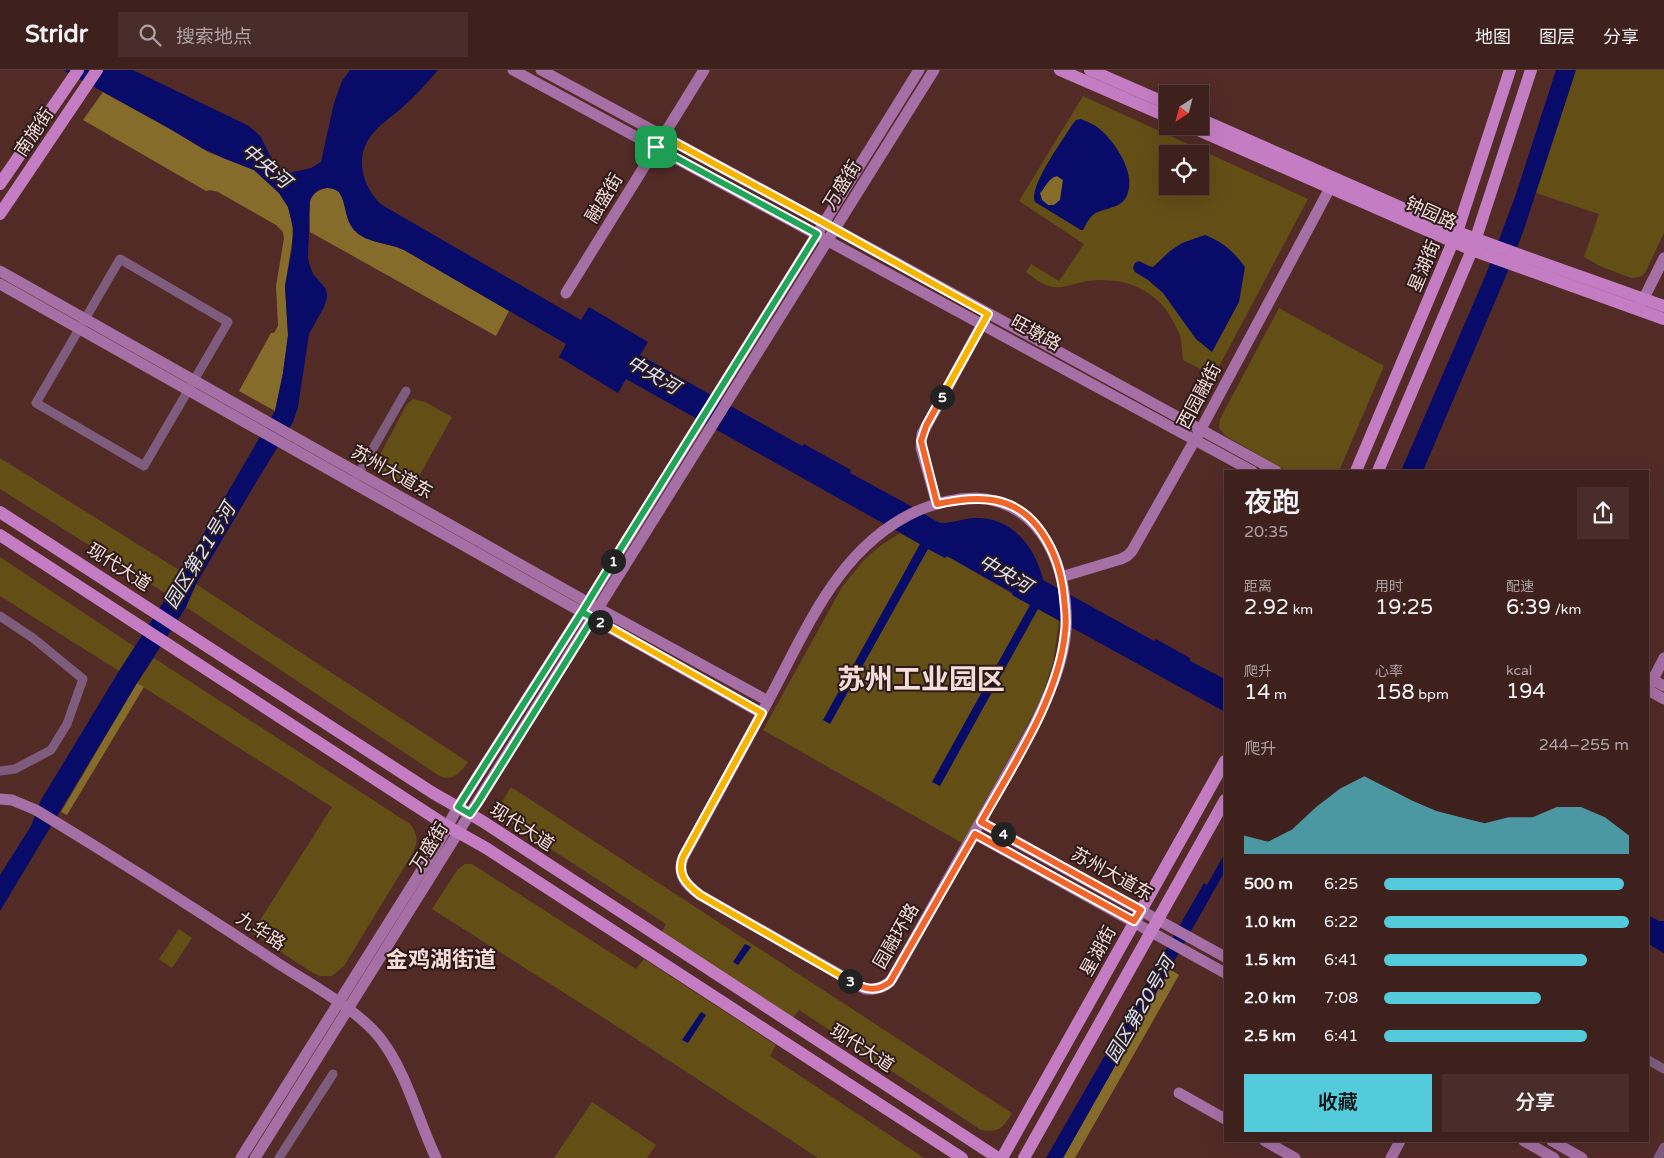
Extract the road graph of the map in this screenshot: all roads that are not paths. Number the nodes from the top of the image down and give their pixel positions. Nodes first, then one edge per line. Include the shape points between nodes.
1 (97, 70) edge
2 (513, 70) edge
3 (541, 70) edge
4 (704, 70) edge
5 (919, 70) edge
6 (934, 70) edge
7 (1060, 70) edge
8 (1090, 70) edge
9 (1510, 70) edge
10 (1531, 70) edge
11 (75, 75) edge
12 (1159, 100) edge
13 (1159, 113) edge
14 (1209, 122) edge
15 (1209, 135) edge
16 (663, 136) junction
17 (656, 147) junction
18 (0, 184) edge
19 (1330, 188) junction
20 (0, 214) edge
21 (824, 223) junction
22 (835, 230) junction
23 (817, 234) junction
24 (1455, 237) junction
25 (828, 240) junction
26 (1474, 244) junction
27 (1664, 258) edge
28 (0, 271) edge
29 (0, 284) edge
30 (566, 293) dead end
31 (1641, 304) junction
32 (1664, 306) edge
33 (985, 319) junction
34 (1664, 319) edge
35 (82, 324) junction
36 (192, 386) junction
37 (406, 391) dead end
38 (706, 426) junction
39 (1200, 429) junction
40 (1195, 440) junction
41 (1250, 470) edge
42 (1274, 470) edge
43 (1356, 470) edge
44 (1378, 470) edge
45 (356, 478) junction
46 (933, 505) junction
47 (0, 512) edge
48 (0, 535) edge
49 (1062, 583) junction
50 (585, 607) junction
51 (596, 613) junction
52 (0, 616) edge
53 (1664, 658) edge
54 (1649, 684) edge
55 (1664, 686) edge
56 (1664, 699) edge
57 (768, 701) junction
58 (762, 713) junction
59 (1224, 763) edge
60 (0, 771) edge
61 (0, 799) edge
62 (1224, 802) edge
63 (458, 807) junction
64 (470, 814) junction
65 (981, 822) junction
66 (447, 826) junction
67 (459, 833) junction
68 (975, 834) junction
69 (1141, 910) junction
70 (1159, 920) junction
71 (1134, 921) junction
72 (1152, 931) junction
73 (1224, 956) edge
74 (1224, 972) edge
75 (343, 1006) junction
76 (1649, 1061) edge
77 (1664, 1069) edge
78 (333, 1074) dead end
79 (1178, 1093) dead end
80 (1224, 1118) edge
81 (1267, 1142) edge
82 (1399, 1142) edge
83 (1526, 1142) edge
84 (1554, 1142) edge
85 (1664, 1148) edge
86 (242, 1158) edge
87 (255, 1158) edge
88 (279, 1158) edge
89 (436, 1158) edge
90 (962, 1158) edge
91 (1000, 1158) edge
92 (1024, 1158) edge
93 (1295, 1158) edge
94 (1391, 1158) edge
95 (1554, 1158) edge
96 (1582, 1158) edge
97 (1658, 1158) edge

1 - 20 main road, 南施街
2 - 17 main road, 旺墩路
3 - 16 main road, 旺墩路
4 - 16 main road, 融盛街
5 - 21 main road, 万盛街
6 - 22 main road, 万盛街
7 - 13 main road
8 - 12 main road
9 - 24 main road, 星湖街
10 - 26 main road
11 - 18 main road, 南施街
14 - 24 main road, 钟园路
15 - 19 main road, 钟园路
16 - 17 main road, 融盛街
16 - 21 main road, 旺墩路
17 - 23 main road, 旺墩路
17 - 30 main road, 融盛街
19 - 24 main road, 钟园路
19 - 39 main road, 西园融街
21 - 22 main road, 旺墩路
21 - 23 main road, 万盛街
22 - 25 main road, 万盛街
22 - 33 main road, 旺墩路
23 - 25 main road, 旺墩路
23 - 38 main road, 万盛街 via 717,395
24 - 26 main road, 钟园路
24 - 43 main road, 星湖街
25 - 33 main road, 旺墩路
25 - 38 main road, 万盛街 via 727,402
26 - 31 main road, 钟园路
26 - 44 main road
27 - 31 main road
28 - 35 main road, 苏州大道东
29 - 35 main road, 苏州大道东
31 - 32 main road, 钟园路
31 - 34 main road, 钟园路
33 - 39 main road, 旺墩路
33 - 40 main road, 旺墩路
33 - 46 main road via 922,434
35 - 36 main road, 苏州大道东
35 - 36 street via 120,258 228,322
35 - 36 street via 36,403 144,466
36 - 45 main road, 苏州大道东
37 - 45 street
38 - 50 main road, 万盛街
38 - 51 main road, 万盛街
39 - 40 main road, 西园融街
39 - 42 main road, 旺墩路
40 - 41 main road, 旺墩路
40 - 49 main road, 西园融街 via 1132,551 1121,559
45 - 50 main road, 苏州大道东
46 - 49 main road, 园融环路 via 982,498 1016,509 1043,535 1056,561
46 - 57 main road, 园融环路 via 884,530 843,570
47 - 63 main road, 现代大道
48 - 66 main road
49 - 65 main road, 园融环路 via 1066,631 1056,674 1042,710
50 - 51 main road, 苏州大道东
50 - 63 main road, 万盛街
51 - 57 main road, 苏州大道东
51 - 58 main road, 苏州大道东
51 - 64 main road, 万盛街
52 - 60 street via 33,638 83,680 67,724 51,750 15,769
53 - 54 main road
54 - 55 main road
54 - 56 main road
57 - 58 main road, 园融环路
58 - 68 main road, 园融环路 via 683,857 680,865 682,876 700,895 858,986 874,989 892,979
59 - 69 main road, 星湖街
61 - 75 main road, 九华路 via 12,800 36,810
62 - 70 main road, 星湖街
63 - 64 main road, 现代大道
63 - 66 main road, 万盛街
64 - 67 main road, 万盛街
64 - 91 main road, 现代大道
65 - 68 main road, 园融环路
65 - 69 main road, 苏州大道东
66 - 67 main road
66 - 75 main road, 万盛街
67 - 75 main road, 万盛街
67 - 90 main road
68 - 71 main road, 苏州大道东
69 - 70 main road, 苏州大道东
69 - 71 main road, 星湖街
70 - 72 main road, 星湖街
70 - 73 main road, 苏州大道东
71 - 72 main road, 苏州大道东
71 - 91 main road, 星湖街
72 - 74 main road, 苏州大道东
72 - 92 main road, 星湖街
75 - 86 main road, 万盛街
75 - 87 main road, 万盛街
75 - 89 main road, 九华路 via 370,1028 388,1050 405,1082
76 - 77 street
78 - 88 street
79 - 80 main road
81 - 93 main road
82 - 94 main road
83 - 95 main road
84 - 96 main road
85 - 97 street

